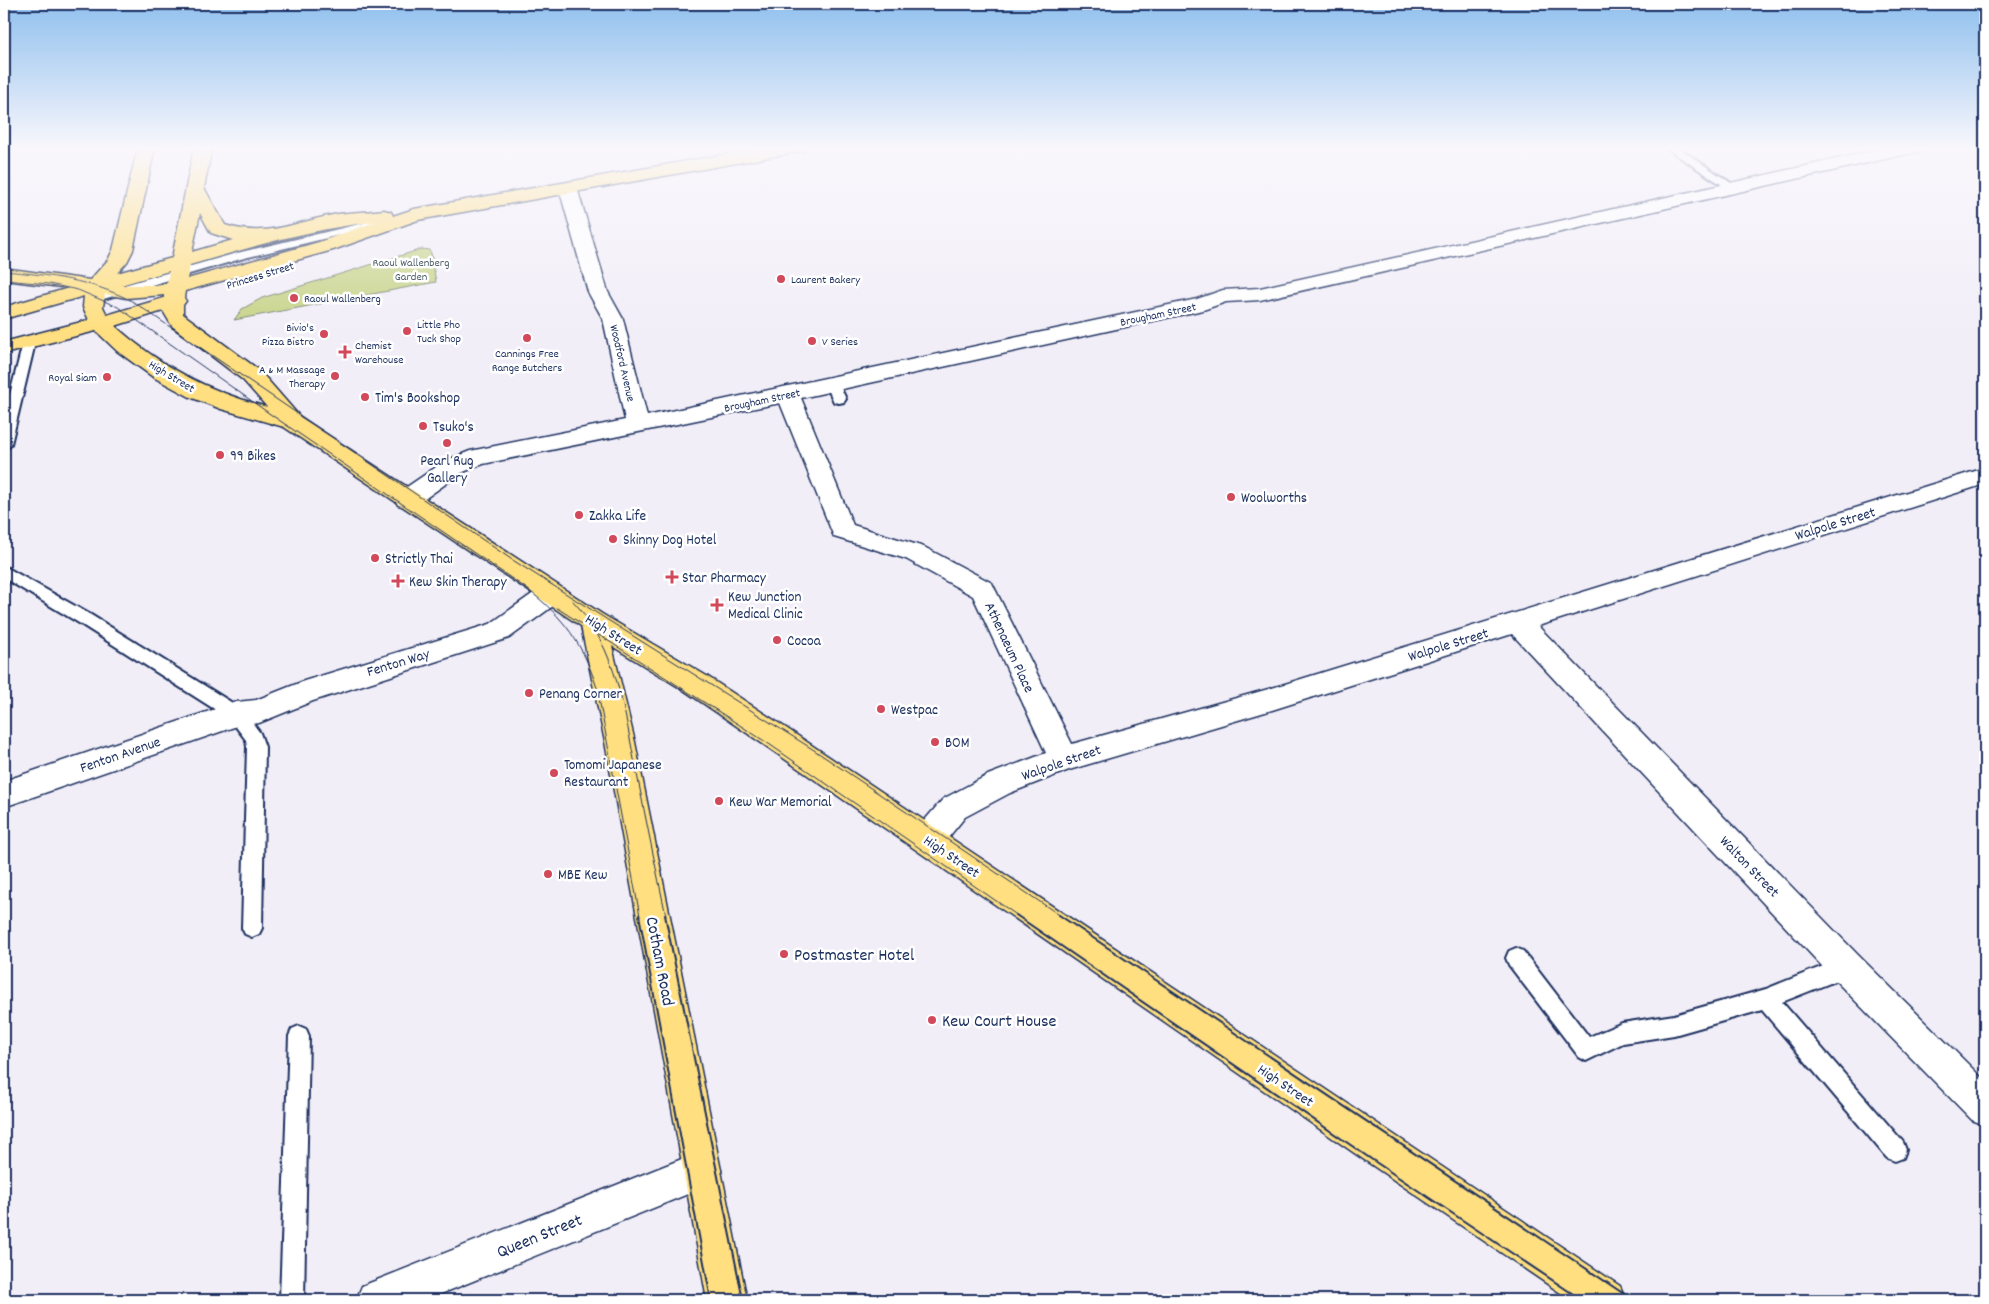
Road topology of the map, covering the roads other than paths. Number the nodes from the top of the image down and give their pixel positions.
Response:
1 (133, 208) edge
2 (192, 208) edge
3 (206, 208) edge
4 (455, 208) edge
5 (574, 208) edge
6 (1640, 208) edge
7 (414, 215) junction
8 (263, 237) junction
9 (4, 274) edge
10 (177, 280) junction
11 (95, 292) junction
12 (4, 313) edge
13 (101, 324) junction
14 (29, 343) junction
15 (4, 348) edge
16 (788, 394) junction
17 (292, 422) junction
18 (638, 426) junction
19 (4, 444) edge
20 (1985, 476) edge
21 (407, 499) junction
22 (4, 571) edge
23 (552, 594) junction
24 (593, 622) junction
25 (1517, 622) junction
26 (236, 714) junction
27 (1064, 759) junction
28 (4, 794) edge
29 (928, 839) junction
30 (252, 928) dead end
31 (1516, 958) dead end
32 (1846, 967) junction
33 (1766, 1000) junction
34 (299, 1036) dead end
35 (1985, 1107) edge
36 (1894, 1150) dead end
37 (702, 1170) junction
38 (292, 1300) edge
39 (376, 1300) edge
40 (727, 1300) edge
41 (1606, 1300) edge

1 - 11 main road
2 - 10 main road
3 - 8 main road
4 - 7 main road, Princess Street
5 - 18 street, Woodford Avenue
6 - 16 street, Brougham Street
7 - 8 main road, Princess Street
7 - 10 lane
7 - 10 main road, Princess Street
8 - 10 main road, Princess Street
9 - 11 main road
10 - 11 main road, Princess Street
10 - 11 main road
10 - 13 main road, Princess Street
10 - 17 main road, High Street
11 - 12 main road, Princess Street
11 - 13 main road, High Street
13 - 14 main road, Princess Street
13 - 17 main road, High Street
14 - 15 main road, Princess Street
14 - 19 lane
16 - 18 street, Brougham Street
16 - 27 street, Athenaeum Place
17 - 21 main road, High Street
18 - 21 street, Brougham Street
20 - 25 street, Walpole Street
21 - 23 main road, High Street
22 - 26 lane
23 - 24 main road, High Street
23 - 26 street, Fenton Way
24 - 29 main road, High Street
24 - 37 main road, Cotham Road
25 - 27 street, Walpole Street
25 - 32 street, Walton Street
26 - 28 street, Fenton Avenue
26 - 30 lane
27 - 29 street, Walpole Street
29 - 41 main road, High Street
31 - 33 lane
32 - 33 lane
32 - 35 street, Walton Street
33 - 36 lane
34 - 38 lane
37 - 39 street, Queen Street
37 - 40 main road, Cotham Road

